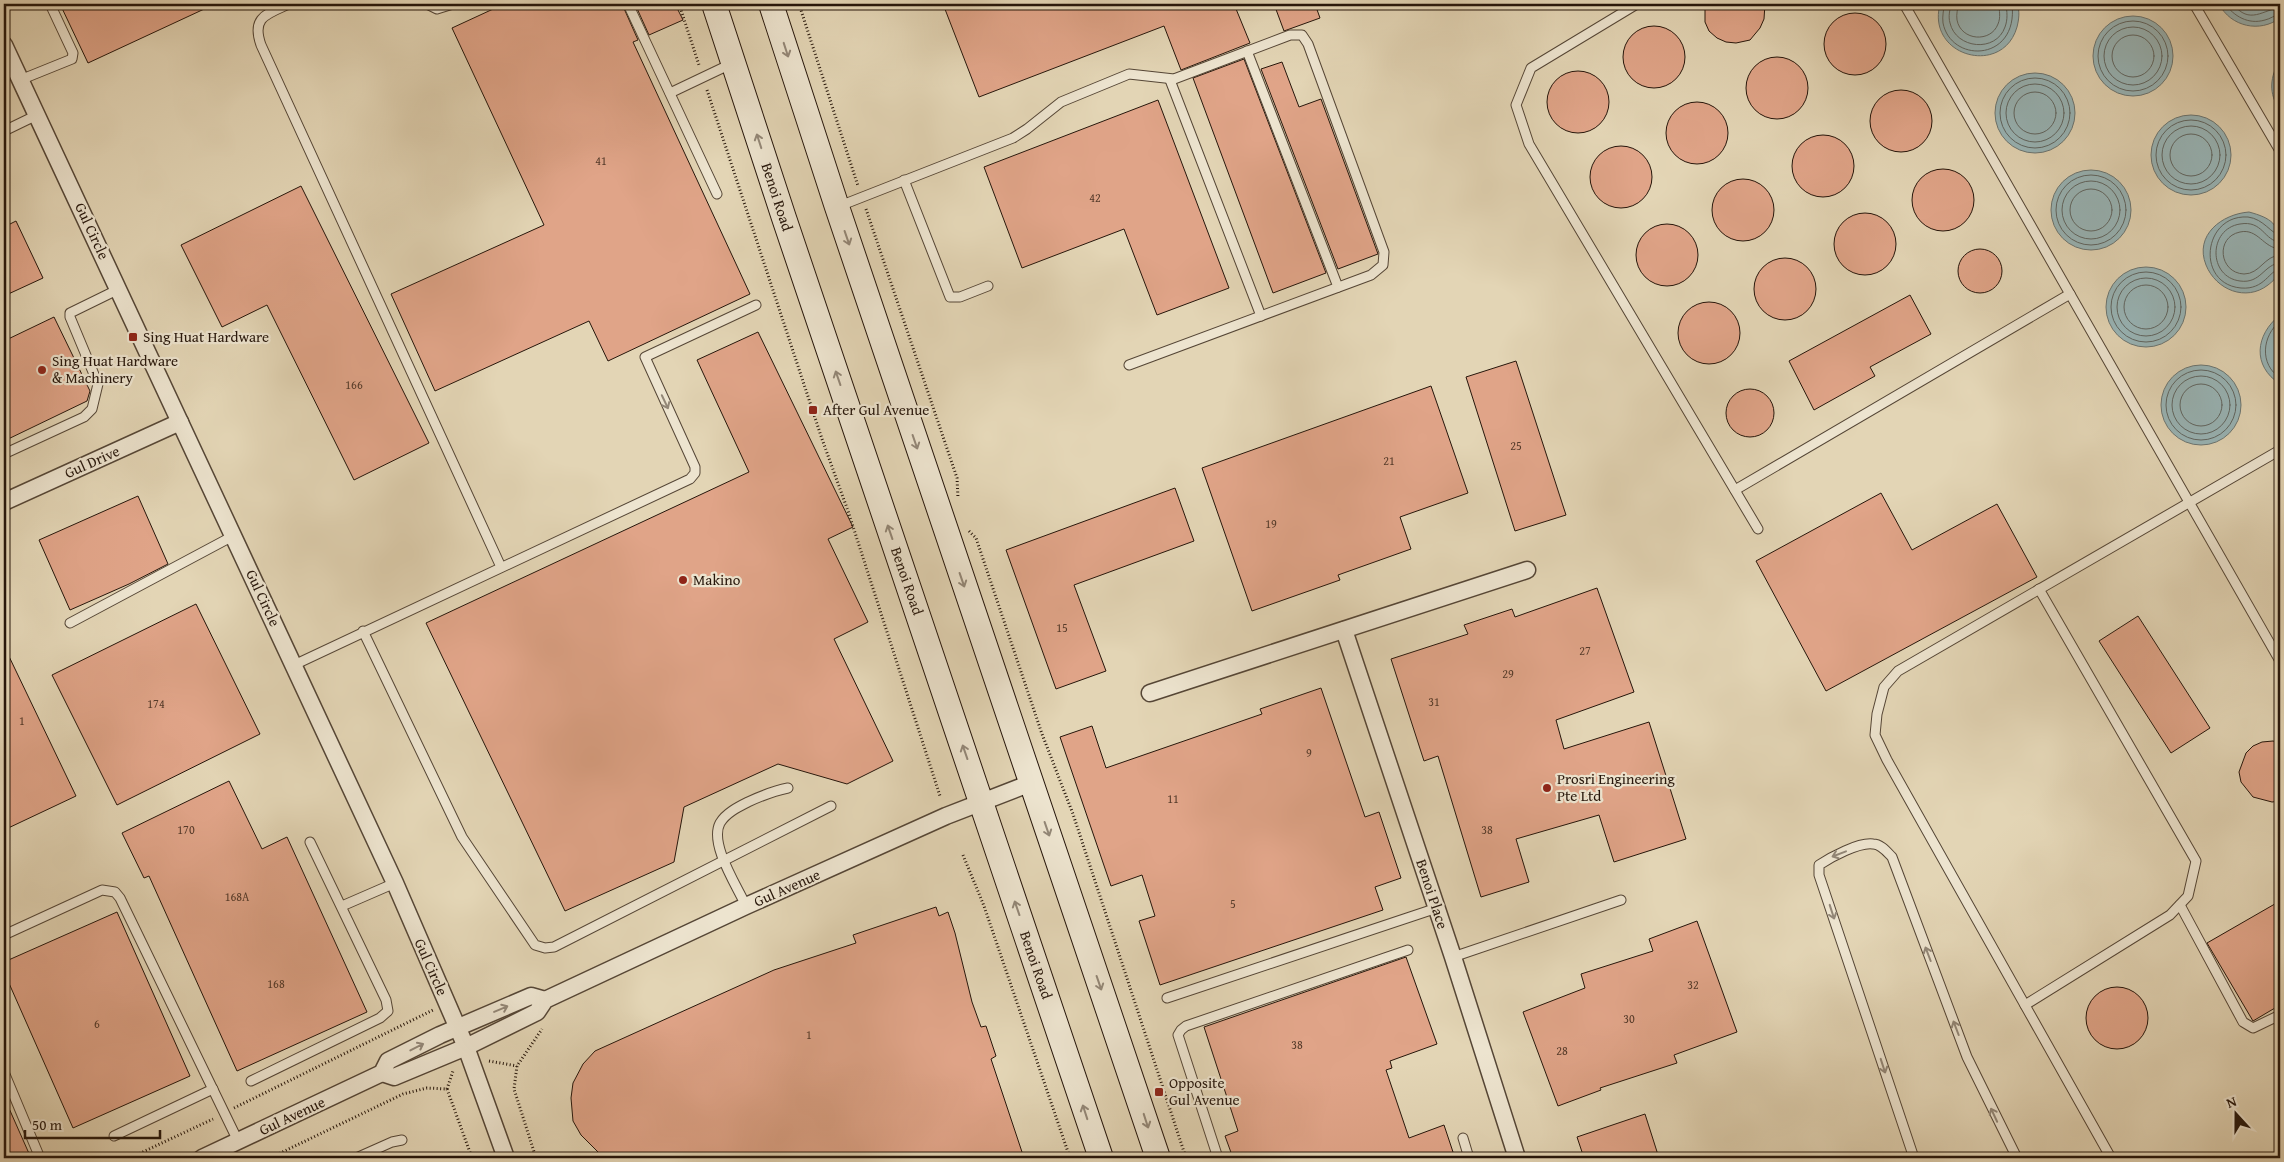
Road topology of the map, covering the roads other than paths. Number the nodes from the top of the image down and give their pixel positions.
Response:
1 (50, 4) edge
2 (289, 4) edge
3 (427, 4) edge
4 (453, 4) edge
5 (628, 4) edge
6 (714, 4) edge
7 (771, 4) edge
8 (1637, 4) edge
9 (1904, 4) edge
10 (2194, 4) edge
11 (4, 45) edge
12 (1247, 51) junction
13 (733, 63) junction
14 (20, 80) junction
15 (1170, 80) junction
16 (670, 93) junction
17 (37, 115) junction
18 (4, 131) edge
19 (2280, 151) edge
20 (904, 180) junction
21 (717, 194) dead end
22 (836, 207) junction
23 (988, 286) dead end
24 (1338, 287) junction
25 (119, 289) junction
26 (2070, 294) junction
27 (756, 305) dead end
28 (1261, 316) junction
29 (1129, 365) dead end
30 (180, 422) junction
31 (2280, 450) edge
32 (6, 453) dead end
33 (1735, 490) junction
34 (4, 502) edge
35 (2190, 502) junction
36 (1758, 529) dead end
37 (233, 536) junction
38 (501, 567) junction
39 (1527, 570) dead end
40 (2039, 589) junction
41 (70, 623) dead end
42 (1344, 630) junction
43 (363, 631) junction
44 (2280, 661) edge
45 (294, 665) junction
46 (1150, 693) dead end
47 (1031, 783) junction
48 (788, 788) dead end
49 (981, 801) junction
50 (831, 806) dead end
51 (310, 842) dead end
52 (724, 861) junction
53 (395, 883) junction
54 (1621, 900) dead end
55 (2180, 905) junction
56 (342, 906) junction
57 (746, 906) junction
58 (1437, 908) junction
59 (4, 935) edge
60 (1408, 950) dead end
61 (1453, 957) junction
62 (1167, 998) dead end
63 (545, 1000) junction
64 (2025, 1005) junction
65 (2280, 1015) edge
66 (458, 1027) junction
67 (466, 1047) junction
68 (4, 1072) edge
69 (382, 1073) junction
70 (251, 1080) dead end
71 (213, 1089) junction
72 (114, 1136) dead end
73 (1463, 1138) dead end
74 (402, 1140) dead end
75 (238, 1141) junction
76 (40, 1158) edge
77 (202, 1158) edge
78 (356, 1158) edge
79 (506, 1158) edge
80 (1101, 1158) edge
81 (1158, 1158) edge
82 (1218, 1158) edge
83 (1469, 1158) edge
84 (1517, 1158) edge
85 (1914, 1158) edge
86 (2016, 1158) edge
87 (2111, 1158) edge

1 - 14 lane
2 - 38 lane
3 - 4 lane
5 - 16 lane
6 - 13 main road, Benoi Road
7 -> 22 main road
8 - 33 lane
9 - 26 lane
10 - 19 lane
11 - 14 street, Gul Circle
12 - 15 lane
12 - 24 lane
12 - 24 lane
13 - 16 lane
49 -> 13 main road, Benoi Road
14 - 17 street, Gul Circle
15 - 20 lane
15 - 28 lane
16 - 21 lane
17 - 18 lane
17 - 25 street, Gul Circle
20 - 22 lane
20 - 23 lane
22 -> 47 main road
24 - 28 lane
25 - 30 street, Gul Circle
25 - 32 lane
26 - 33 lane
26 - 35 lane
27 -> 38 lane
28 - 29 lane
30 - 34 street, Gul Drive
30 - 37 street, Gul Circle
31 - 35 lane
33 - 36 lane
35 - 40 lane
35 - 44 lane
37 - 41 lane
37 - 45 street, Gul Circle
38 - 43 lane
39 - 42 street
40 - 55 lane
40 - 64 lane
42 - 46 street
42 - 58 street, Benoi Place
43 - 45 lane
43 - 52 lane
45 - 53 street, Gul Circle
47 - 49 street, Gul Avenue
47 -> 81 main road
48 - 52 lane
49 - 57 street, Gul Avenue
80 -> 49 main road, Benoi Road
50 - 52 lane
51 - 56 lane
52 - 57 lane
53 - 56 lane
53 - 66 street, Gul Circle
54 - 61 lane
55 - 64 lane
55 - 65 lane
56 - 70 lane
57 - 63 street, Gul Avenue
58 - 61 street, Benoi Place
58 - 62 lane
59 - 71 lane
60 - 82 lane
61 - 84 street, Benoi Place
66 -> 63 street, Gul Avenue
63 - 67 street, Gul Avenue
64 - 87 lane
66 - 67 street, Gul Circle
69 -> 66 street, Gul Avenue
67 - 69 street, Gul Avenue
67 - 79 street, Gul Circle
68 - 76 lane
69 - 75 street, Gul Avenue
71 - 72 lane
71 - 75 lane
73 - 83 lane
74 - 78 lane
75 - 77 street, Gul Avenue
86 -> 85 lane

